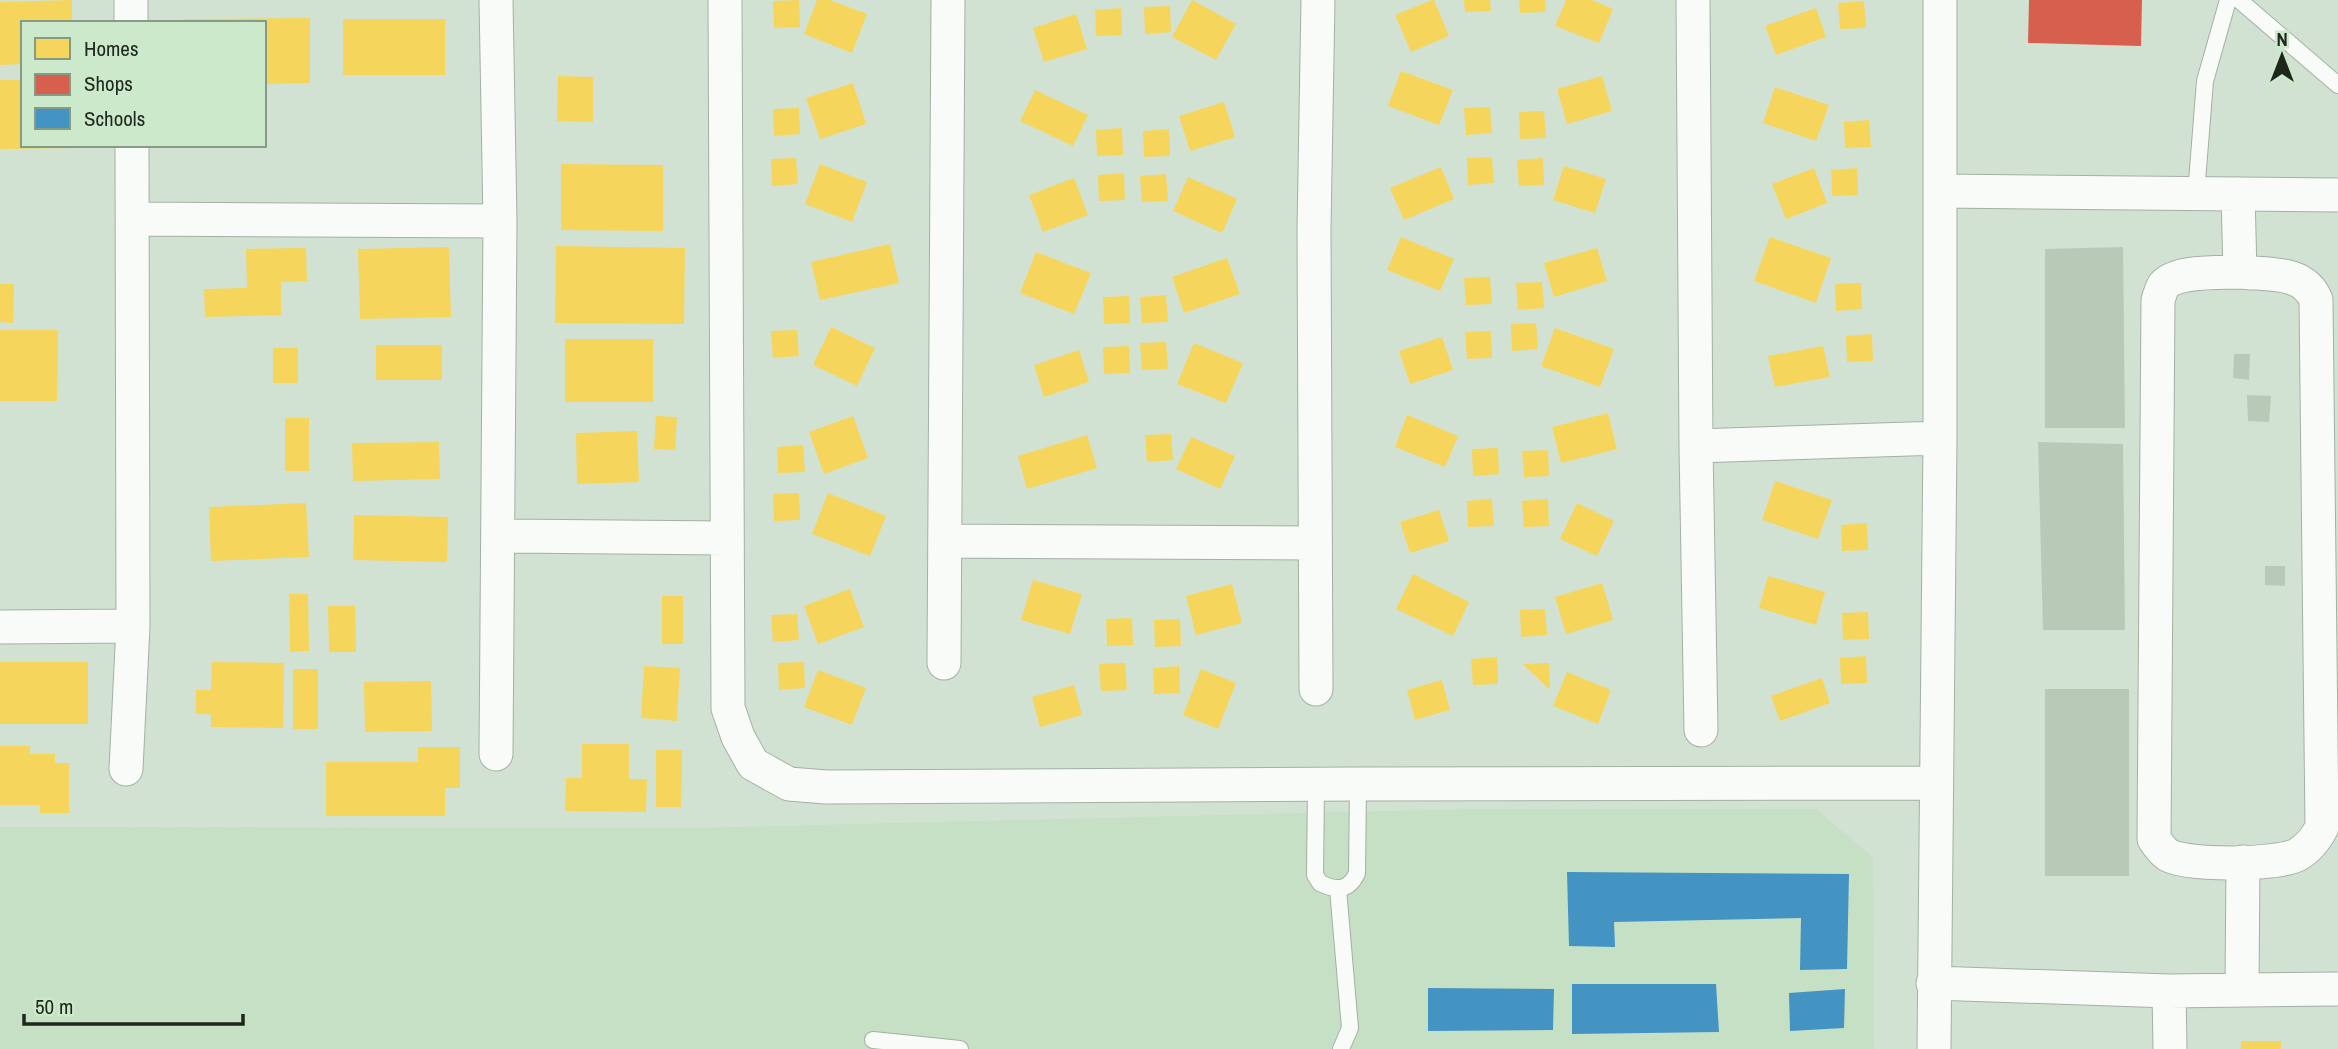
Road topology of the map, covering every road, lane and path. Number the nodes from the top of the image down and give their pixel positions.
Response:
1 (131, 0) edge
2 (496, 0) edge
3 (725, 0) edge
4 (948, 0) edge
5 (1318, 0) edge
6 (1693, 0) edge
7 (1940, 0) edge
8 (2228, 0) edge
9 (2239, 0) edge
10 (131, 21) edge
11 (2338, 85) edge
12 (132, 147) edge
13 (1940, 191) junction
14 (2196, 194) junction
15 (2238, 194) junction
16 (2338, 195) edge
17 (133, 219) junction
18 (500, 222) junction
19 (2240, 272) junction
20 (1940, 438) junction
21 (1696, 446) junction
22 (498, 536) junction
23 (726, 538) junction
24 (946, 541) junction
25 (1315, 543) junction
26 (134, 626) junction
27 (0, 627) edge
28 (944, 663) dead end
29 (1316, 689) dead end
30 (1702, 730) dead end
31 (496, 754) dead end
32 (126, 769) dead end
33 (1936, 783) junction
34 (1358, 784) junction
35 (1316, 785) junction
36 (2243, 862) junction
37 (1338, 889) junction
38 (1933, 983) junction
39 (2242, 989) junction
40 (2338, 989) edge
41 (2169, 991) junction
42 (873, 1040) dead end
43 (960, 1049) edge
44 (1341, 1049) edge
45 (1934, 1049) edge
46 (2169, 1049) edge

1 - 10 street
2 - 18 street
3 - 23 street
4 - 24 street
5 - 25 street
6 - 21 street
7 - 13 street
8 - 14 lane
9 - 11 lane
12 - 17 street
13 - 14 street
13 - 20 street
14 - 15 street
15 - 16 street
15 - 19 street
17 - 18 street
17 - 26 street
18 - 22 street
19 - 36 street
19 - 36 street
20 - 21 street
20 - 33 street
21 - 30 street
22 - 23 street
22 - 31 street
23 - 35 street
24 - 25 street
24 - 28 street
25 - 29 street
26 - 27 street
26 - 32 street
33 - 34 street
33 - 38 street
34 - 35 street
34 - 37 lane
35 - 37 lane
36 - 39 street
37 - 44 lane
38 - 41 street
38 - 45 street
39 - 40 street
39 - 41 street
41 - 46 street
42 - 43 lane

